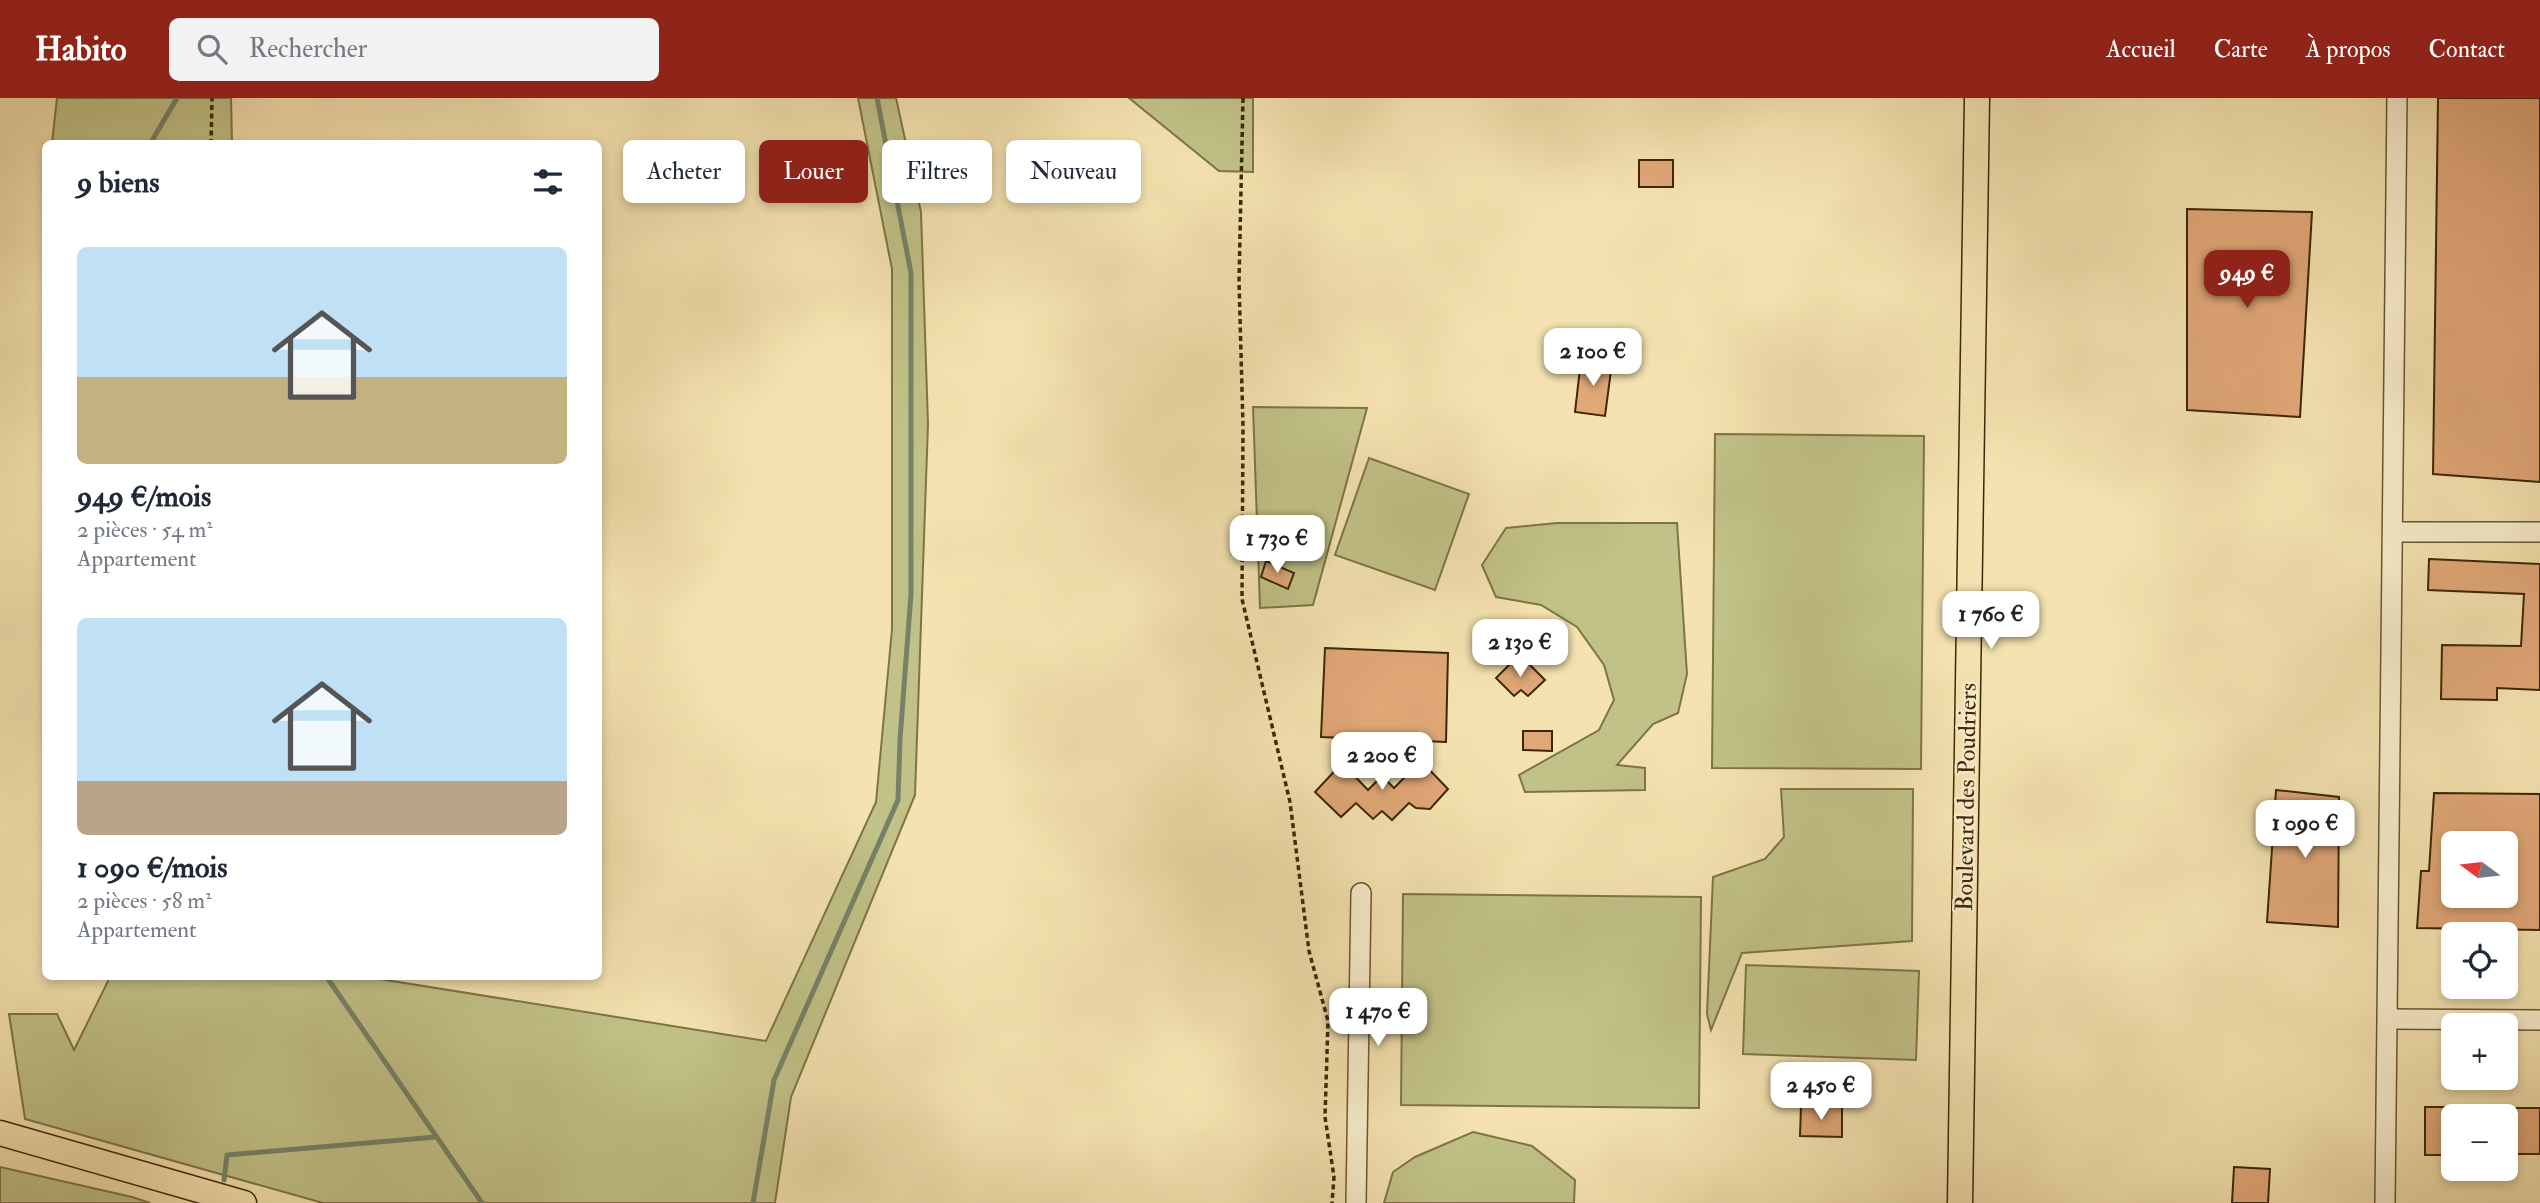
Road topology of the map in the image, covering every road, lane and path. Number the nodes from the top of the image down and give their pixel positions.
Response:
1 (212, 98) edge
2 (1243, 98) edge
3 (1977, 98) edge
4 (2397, 98) edge
5 (211, 140) edge
6 (2393, 532) junction
7 (2540, 532) edge
8 (1361, 893) dead end
9 (2388, 1019) junction
10 (2540, 1020) edge
11 (0, 1133) edge
12 (244, 1203) edge
13 (1332, 1203) edge
14 (1356, 1203) edge
15 (1960, 1203) edge
16 (2385, 1203) edge

1 - 5 path
2 - 13 path
3 - 15 main road, Boulevard des Poudriers
4 - 6 street
6 - 7 street
6 - 9 street
8 - 14 street
9 - 10 street
9 - 16 street
11 - 12 main road

